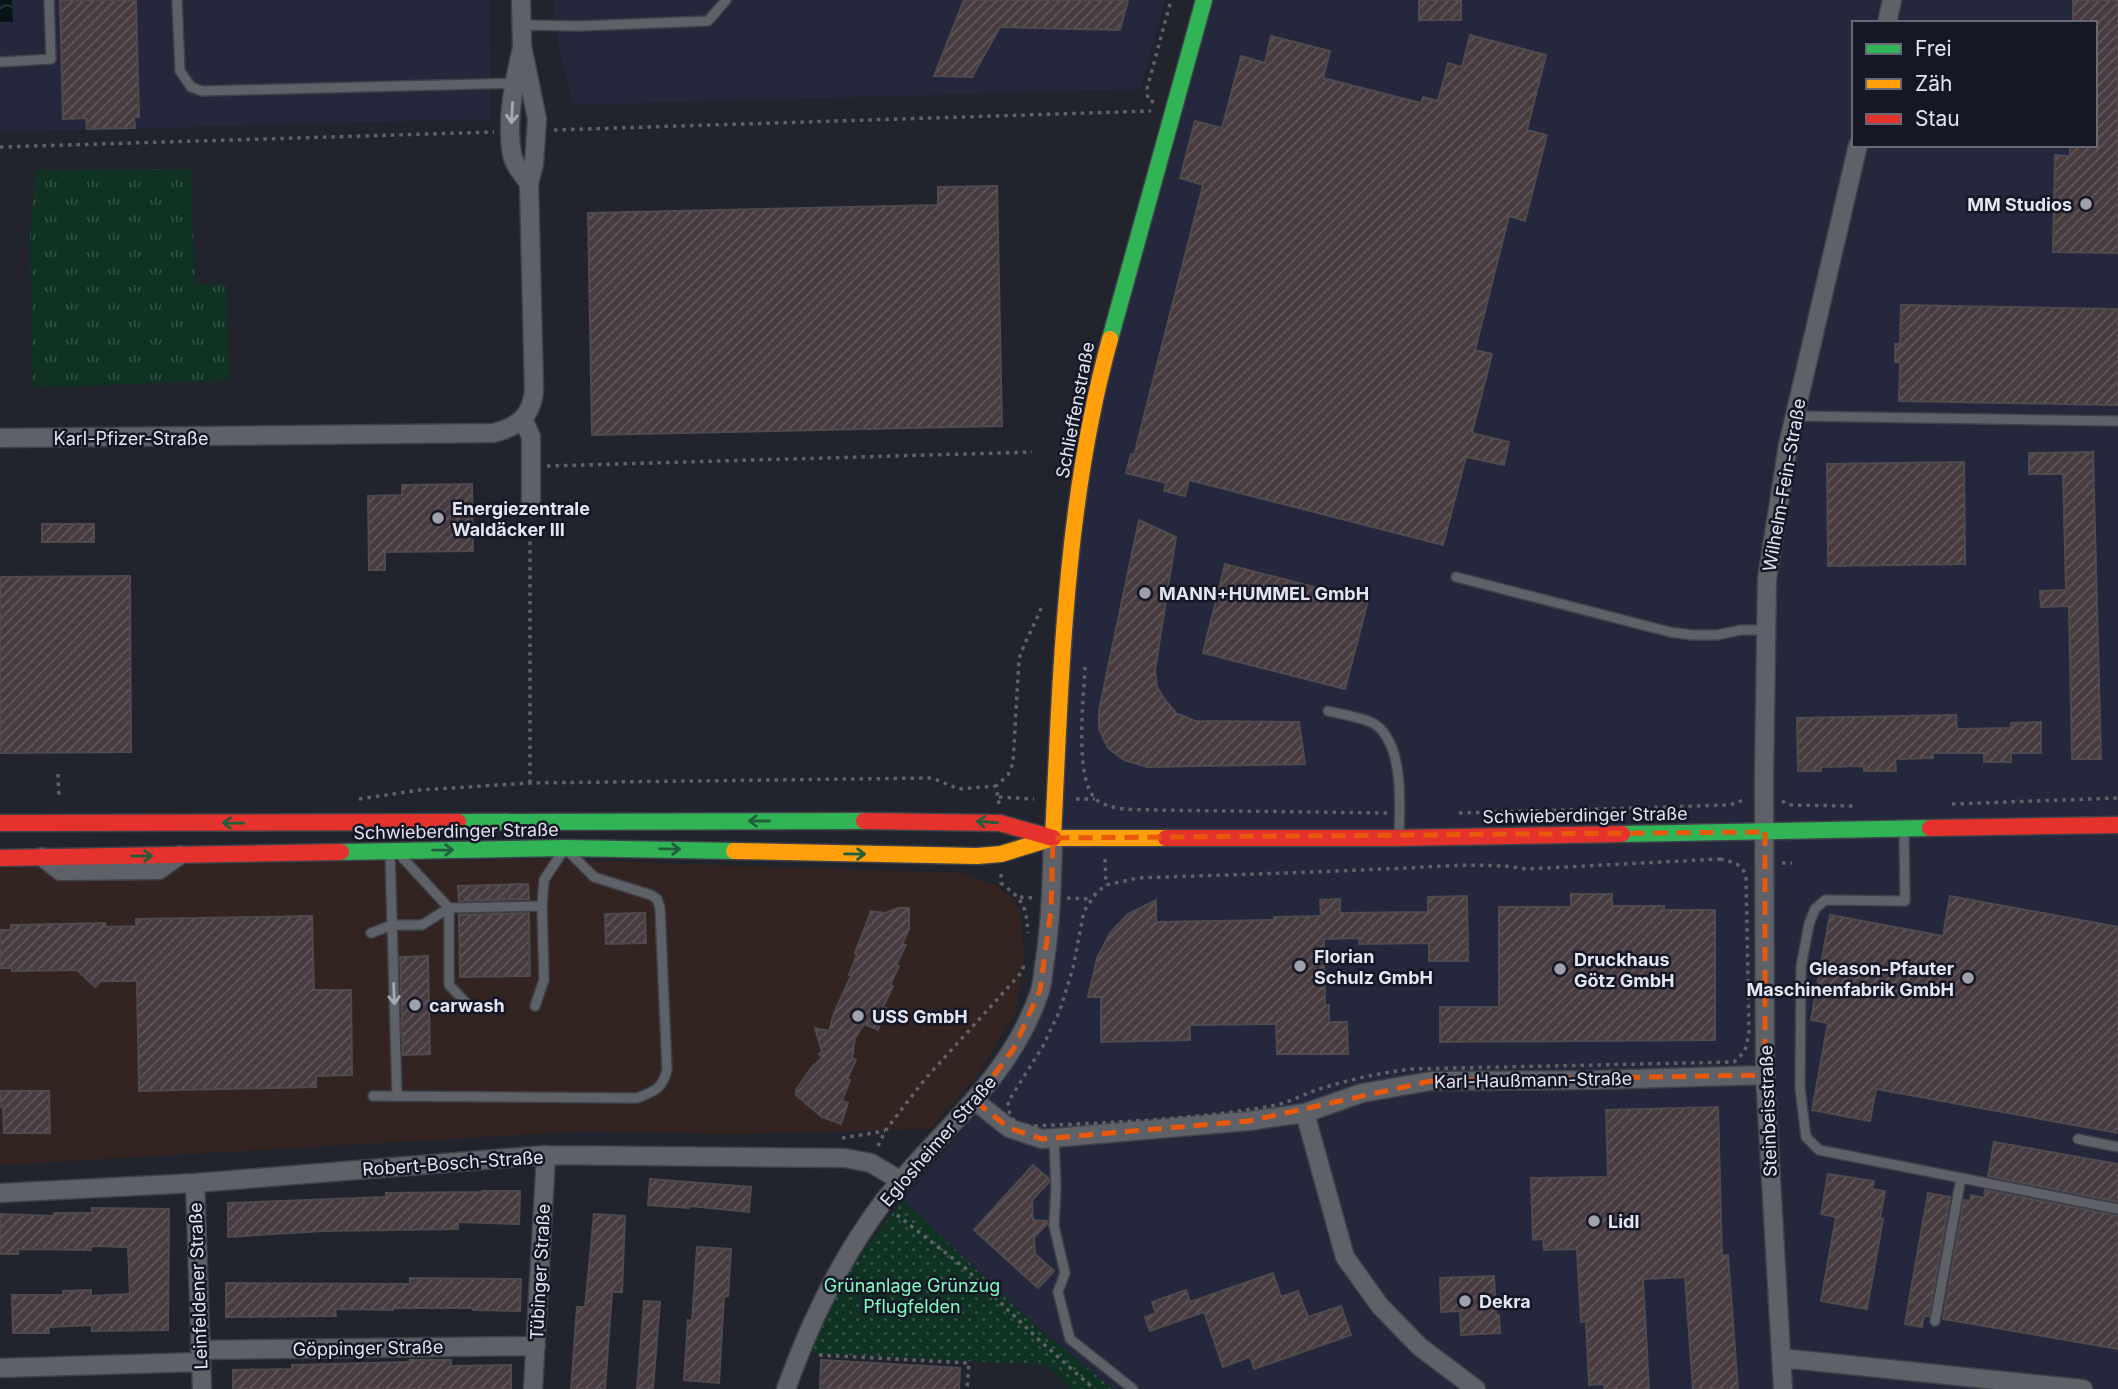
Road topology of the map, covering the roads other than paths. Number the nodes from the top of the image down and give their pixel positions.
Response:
1 (49, 0) edge
2 (177, 0) edge
3 (521, 0) edge
4 (726, 0) edge
5 (1204, 0) edge
6 (1892, 0) edge
7 (1887, 21) edge
8 (522, 25) junction
9 (522, 46) junction
10 (0, 62) edge
11 (515, 83) junction
12 (1858, 147) edge
13 (529, 183) junction
14 (1795, 416) junction
15 (523, 419) junction
16 (2118, 421) edge
17 (0, 438) edge
18 (531, 508) road end
19 (1456, 577) dead end
20 (1766, 630) junction
21 (1328, 710) dead end
22 (804, 821) junction
23 (0, 823) edge
24 (2118, 825) edge
25 (1904, 829) junction
26 (1765, 832) junction
27 (1053, 838) junction
28 (1399, 838) junction
29 (108, 839) junction
30 (565, 848) junction
31 (393, 851) junction
32 (805, 852) junction
33 (180, 855) junction
34 (42, 857) junction
35 (0, 858) edge
36 (542, 906) junction
37 (449, 908) junction
38 (393, 925) junction
39 (371, 933) dead end
40 (469, 1006) dead end
41 (535, 1006) dead end
42 (1765, 1075) junction
43 (373, 1096) dead end
44 (397, 1096) junction
45 (975, 1101) junction
46 (1305, 1113) junction
47 (1054, 1138) junction
48 (2078, 1139) dead end
49 (2118, 1147) edge
50 (546, 1155) junction
51 (1961, 1178) junction
52 (901, 1181) junction
53 (195, 1183) junction
54 (0, 1193) edge
55 (2118, 1209) edge
56 (1935, 1321) dead end
57 (536, 1346) junction
58 (201, 1356) junction
59 (1781, 1358) junction
60 (0, 1368) edge
61 (202, 1389) edge
62 (533, 1389) edge
63 (786, 1389) edge
64 (1133, 1389) edge
65 (1476, 1389) edge
66 (1783, 1389) edge
67 (2083, 1389) edge

1 - 10 lane
2 - 11 lane
3 - 8 street
4 - 8 lane
5 - 27 main road, Schlieffenstraße
6 - 7 street
8 - 9 street
9 - 11 street
9 - 13 street
11 -> 13 street
12 - 14 street, Wilhelm-Fein-Straße
13 - 15 street
14 - 16 lane
14 - 20 street, Wilhelm-Fein-Straße
15 - 17 street, Karl-Pfizer-Straße
15 - 18 street
19 - 20 lane
20 - 26 street, Wilhelm-Fein-Straße
21 - 28 lane
27 -> 22 main road, Schwieberdinger Straße
22 -> 29 main road, Schwieberdinger Straße
22 - 32 main road
23 - 29 main road, Schwieberdinger Straße
24 - 25 main road, Schwieberdinger Straße
25 - 26 main road, Schwieberdinger Straße
25 - 51 lane
26 - 28 main road, Schwieberdinger Straße
26 - 42 street, Steinbeisstraße
27 - 28 main road, Schwieberdinger Straße
32 -> 27 main road, Schwieberdinger Straße
27 - 45 street, Eglosheimer Straße
29 -> 33 main road, Schwieberdinger Straße
29 - 34 main road, Schwieberdinger Straße
31 -> 30 main road, Schwieberdinger Straße
30 -> 32 main road, Schwieberdinger Straße
30 - 36 lane
30 - 44 lane
31 - 33 main road, Schwieberdinger Straße
31 - 37 lane
31 - 38 lane
33 - 34 street
34 - 35 main road, Schwieberdinger Straße
36 - 37 lane
36 - 41 lane
37 - 38 lane
37 - 40 lane
38 - 39 lane
38 -> 44 lane
42 - 46 street, Karl-Haußmann-Straße
42 - 59 street, Steinbeisstraße
43 - 44 lane
45 - 47 street, Karl-Haußmann-Straße
45 - 52 street, Eglosheimer Straße
46 - 47 street, Karl-Haußmann-Straße
46 - 65 street
47 - 64 lane
48 - 49 lane
50 - 52 street, Robert-Bosch-Straße
50 - 53 street, Robert-Bosch-Straße
50 - 57 street, Tübinger Straße
51 - 55 lane
51 - 56 lane
52 - 63 street, Eglosheimer Straße
53 - 54 street, Robert-Bosch-Straße
53 - 58 street, Leinfeldener Straße
57 - 58 street, Göppinger Straße
57 - 62 street, Tübinger Straße
58 - 60 street, Göppinger Straße
58 - 61 street, Leinfeldener Straße
59 - 66 street, Steinbeisstraße
59 - 67 street

